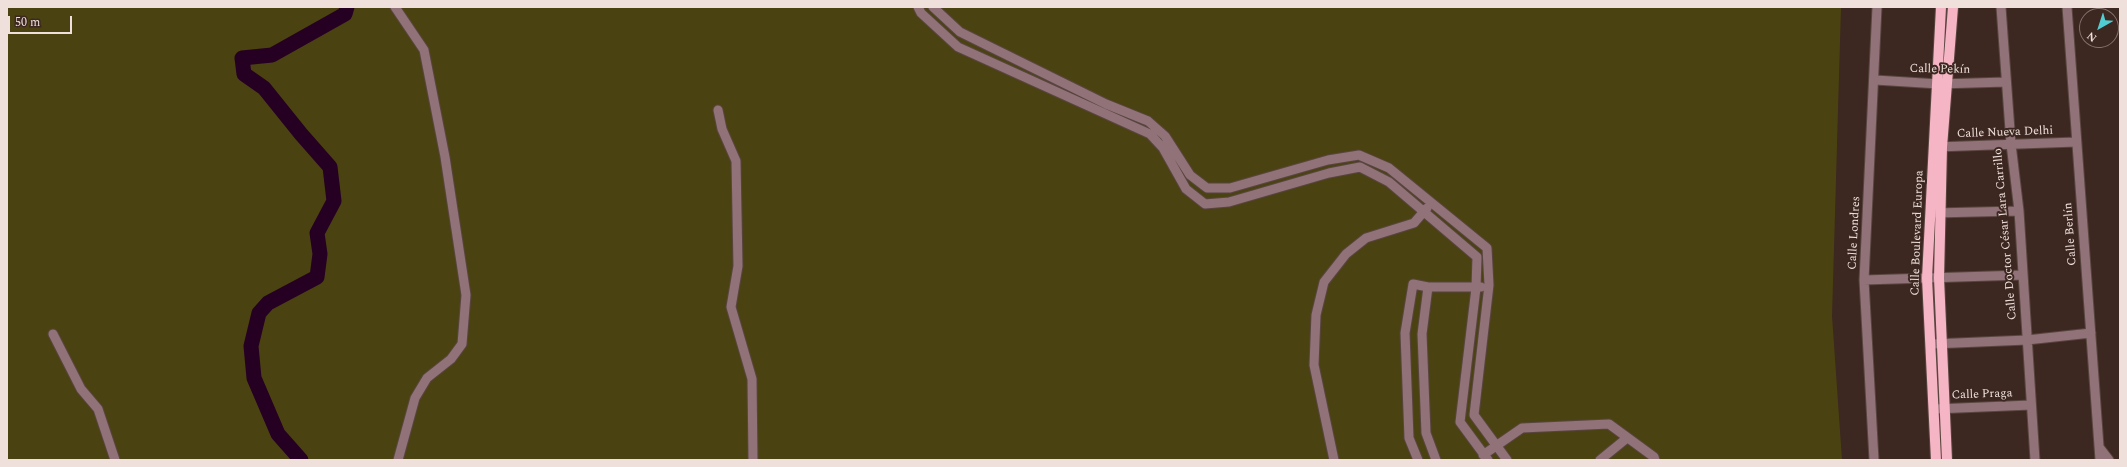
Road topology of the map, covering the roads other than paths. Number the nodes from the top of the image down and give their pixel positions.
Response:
1 (395, 7) edge
2 (918, 7) edge
3 (933, 7) edge
4 (1877, 7) edge
5 (1941, 7) edge
6 (1953, 7) edge
7 (2001, 7) edge
8 (2067, 7) edge
9 (1938, 48) junction
10 (1949, 48) junction
11 (1875, 80) junction
12 (2006, 82) junction
13 (1943, 84) junction
14 (718, 110) dead end
15 (2076, 142) junction
16 (2011, 144) junction
17 (1938, 147) junction
18 (1431, 202) junction
19 (2018, 211) junction
20 (1424, 212) junction
21 (1930, 213) junction
22 (1941, 213) junction
23 (2022, 275) junction
24 (1927, 278) junction
25 (1939, 278) junction
26 (1864, 280) junction
27 (1489, 285) junction
28 (1428, 287) junction
29 (1476, 288) junction
30 (2091, 333) junction
31 (54, 334) dead end
32 (2027, 340) junction
33 (1936, 344) junction
34 (2031, 405) junction
35 (1940, 409) junction
36 (1628, 438) junction
37 (1495, 445) junction
38 (2099, 447) junction
39 (1486, 457) edge
40 (115, 460) edge
41 (398, 460) edge
42 (753, 460) edge
43 (1334, 460) edge
44 (1418, 460) edge
45 (1436, 460) edge
46 (1507, 460) edge
47 (1600, 460) edge
48 (1655, 460) edge
49 (1874, 460) edge
50 (1936, 460) edge
51 (1947, 460) edge
52 (2035, 460) edge
53 (2100, 460) edge
54 (2109, 460) edge

1 - 41 street
2 - 20 street
3 - 18 street
4 - 11 street, Calle Londres
5 - 9 main road, Calle Boulevard Europa
6 - 10 main road, Calle Boulevard Europa
7 - 12 street, Calle Doctor César Lara Carrillo
8 - 15 street, Calle Berlín
9 - 10 main road
9 - 13 main road, Calle Boulevard Europa
10 - 13 main road, Calle Boulevard Europa
11 - 13 street, Calle Pekín
11 - 26 street, Calle Londres
12 - 13 street, Calle Pekín
12 - 16 street, Calle Doctor César Lara Carrillo
13 - 17 main road, Calle Boulevard Europa
14 - 42 street
15 - 16 street, Calle Nueva Delhi
15 - 30 street, Calle Berlín
16 - 17 street, Calle Nueva Delhi
16 - 19 street, Calle Doctor César Lara Carrillo
17 - 21 main road, Calle Boulevard Europa
17 - 22 main road, Calle Boulevard Europa
18 - 20 street
18 - 27 street
19 - 22 street
19 - 23 street, Calle Doctor César Lara Carrillo
20 - 29 street
20 - 43 street
21 - 22 street
21 - 24 main road, Calle Boulevard Europa
22 - 25 main road, Calle Boulevard Europa
23 - 25 street
23 - 32 street, Calle Doctor César Lara Carrillo
24 - 25 street
24 - 26 street
24 - 33 main road, Calle Boulevard Europa
25 - 33 main road, Calle Boulevard Europa
26 - 49 street, Calle Londres
27 - 29 street
27 - 37 street
28 - 29 street
28 - 44 street
28 - 45 street
29 - 39 street
30 - 32 street
30 - 38 street, Calle Berlín
31 - 40 street
32 - 33 street
32 - 34 street, Calle Doctor César Lara Carrillo
33 - 35 main road, Calle Boulevard Europa
34 - 35 street, Calle Praga
34 - 52 street, Calle Doctor César Lara Carrillo
35 - 50 main road, Calle Boulevard Europa
35 - 51 main road, Calle Boulevard Europa
36 - 37 street
36 - 47 street
36 - 48 street
37 - 39 street
37 - 46 street
38 - 53 street, Calle Berlín
38 - 54 street

